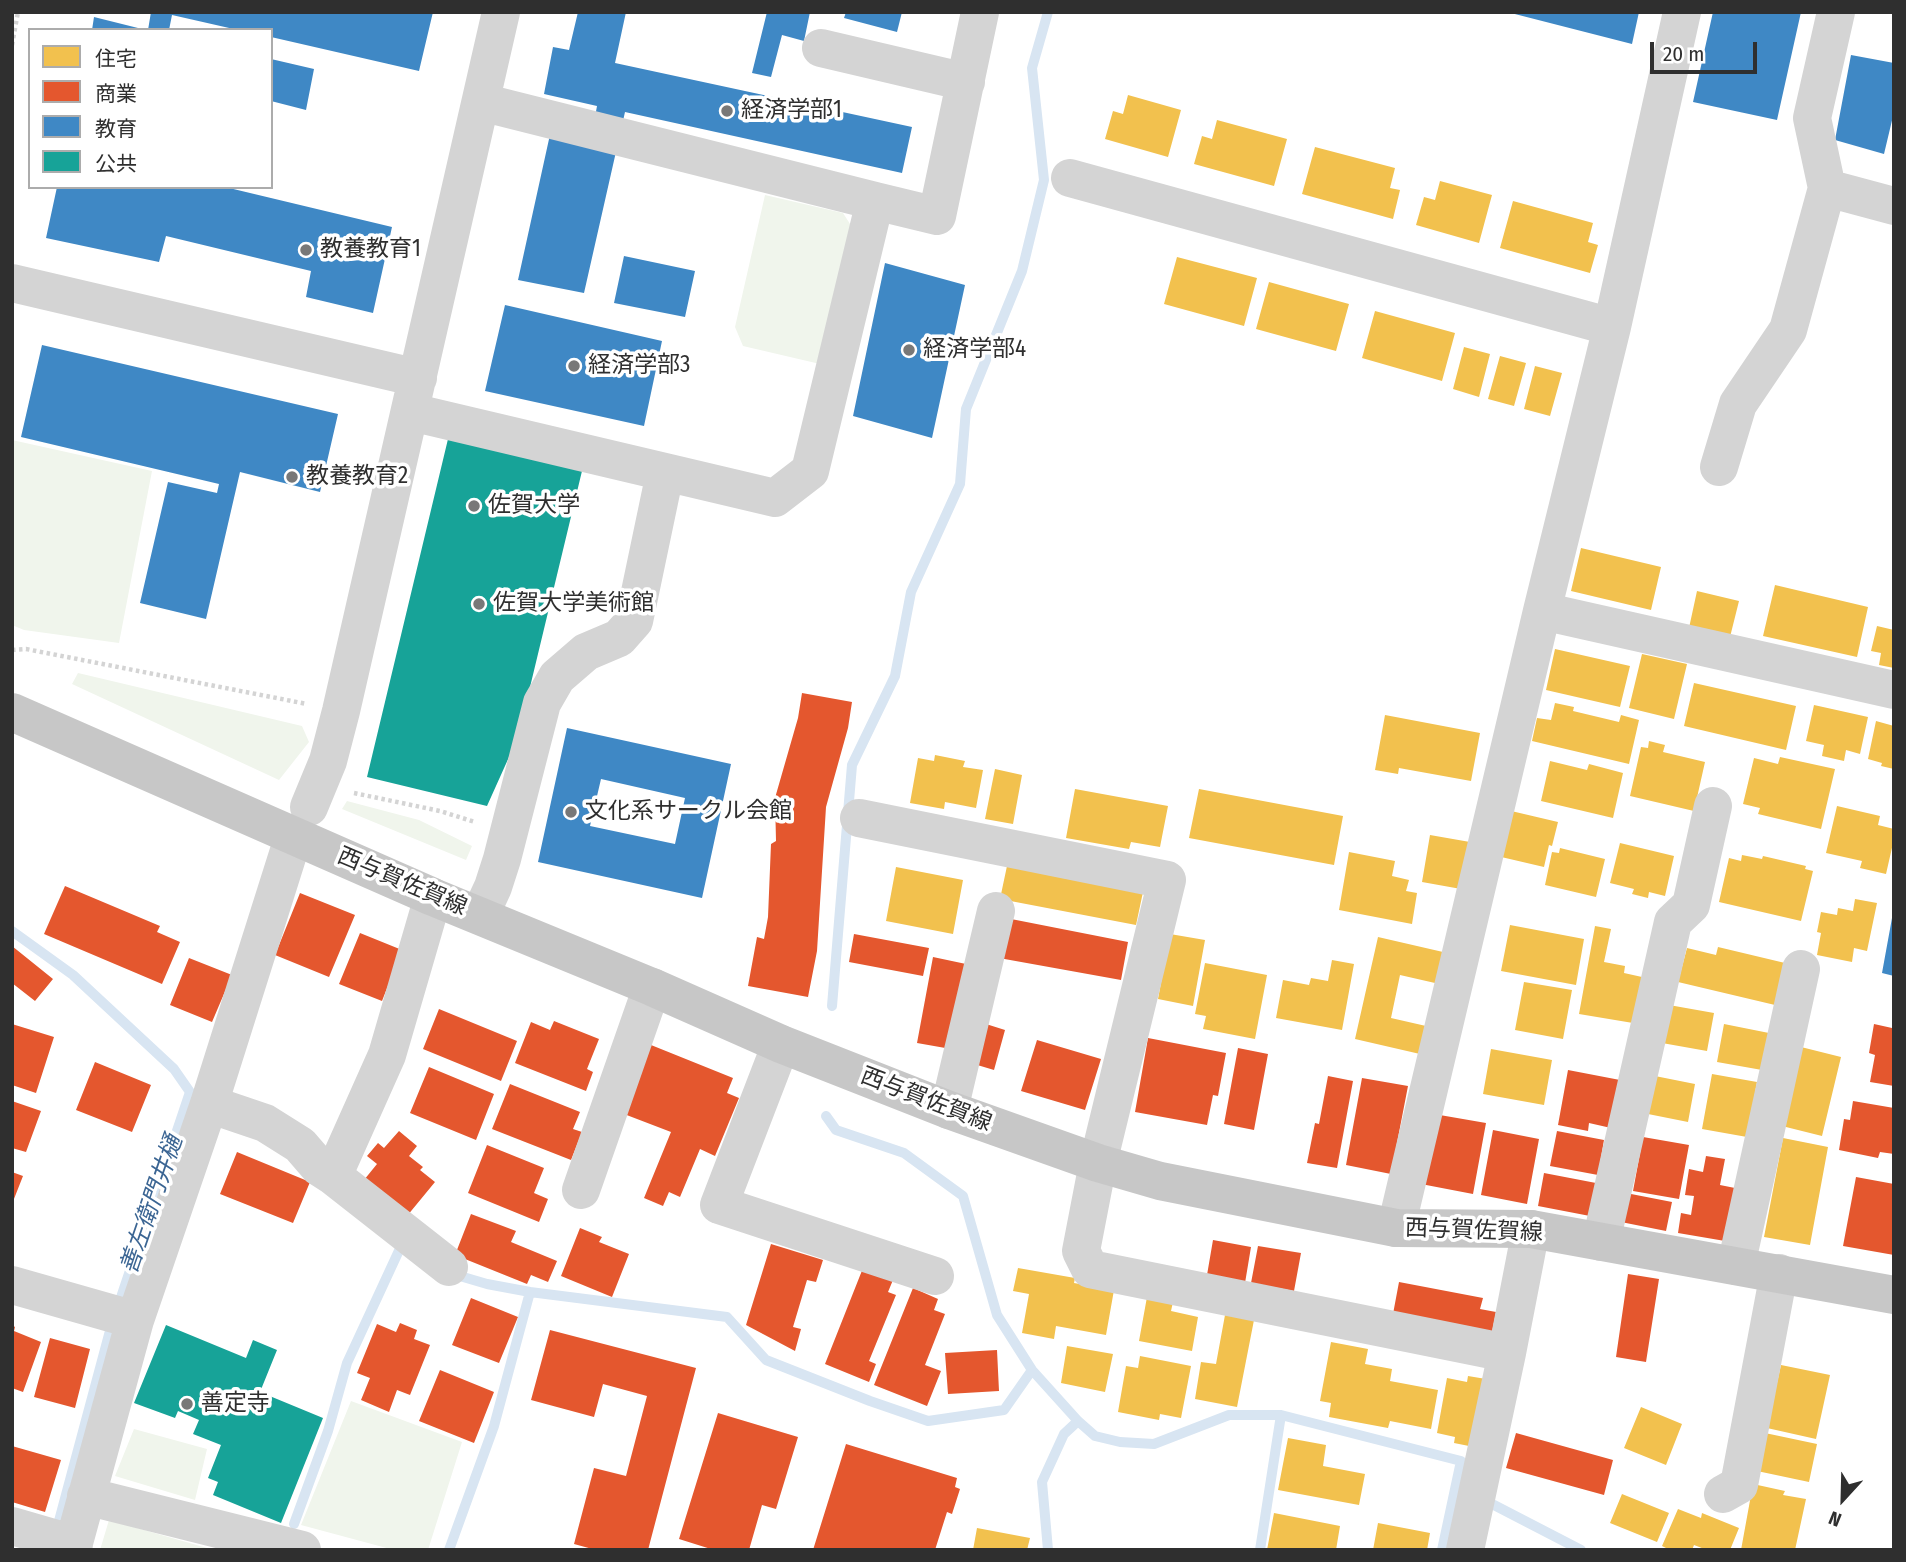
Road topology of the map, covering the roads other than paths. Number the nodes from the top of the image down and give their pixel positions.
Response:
1 (501, 12) edge
2 (980, 12) edge
3 (1682, 12) edge
4 (1836, 12) edge
5 (821, 48) dead end
6 (965, 82) junction
7 (481, 102) junction
8 (1070, 178) dead end
9 (1827, 188) junction
10 (875, 201) junction
11 (1894, 206) edge
12 (12, 283) edge
13 (1612, 327) junction
14 (414, 395) junction
15 (1719, 467) dead end
16 (665, 472) junction
17 (1542, 611) junction
18 (1894, 690) edge
19 (12, 712) edge
20 (1713, 806) dead end
21 (308, 808) junction
22 (859, 818) dead end
23 (433, 897) junction
24 (996, 911) dead end
25 (480, 915) junction
26 (1801, 969) dead end
27 (652, 987) junction
28 (781, 1044) junction
29 (949, 1110) junction
30 (204, 1116) junction
31 (1097, 1163) junction
32 (333, 1176) junction
33 (581, 1190) dead end
34 (1396, 1228) junction
35 (1531, 1229) junction
36 (1601, 1242) junction
37 (1737, 1266) junction
38 (449, 1267) dead end
39 (1779, 1273) junction
40 (935, 1276) dead end
41 (12, 1284) edge
42 (1894, 1295) edge
43 (122, 1316) junction
44 (1507, 1353) junction
45 (1723, 1494) dead end
46 (86, 1496) junction
47 (12, 1526) edge
48 (64, 1542) edge
49 (302, 1550) edge
50 (1465, 1550) edge

1 - 7 street
2 - 6 street
3 - 13 street
4 - 9 street
5 - 6 street
6 - 10 street
7 - 10 street
7 - 14 street
8 - 13 street
9 - 11 street
9 - 15 street
10 - 16 street
12 - 14 street
13 - 17 street
14 - 16 street
14 - 21 street
16 - 25 street
17 - 18 street
17 - 34 street
19 - 21 main road, 西与賀佐賀線
20 - 36 street
21 - 23 main road, 西与賀佐賀線
21 - 30 street
22 - 31 street
23 - 25 main road, 西与賀佐賀線
23 - 32 street
24 - 29 street
25 - 27 main road, 西与賀佐賀線
26 - 37 street
27 - 28 main road, 西与賀佐賀線
27 - 33 street
28 - 29 main road, 西与賀佐賀線
28 - 40 street
29 - 31 main road, 西与賀佐賀線
30 - 32 street
30 - 43 street
31 - 34 main road, 西与賀佐賀線
31 - 44 street
32 - 38 street
34 - 35 main road, 西与賀佐賀線
35 - 36 main road, 西与賀佐賀線
35 - 44 street
36 - 37 main road, 西与賀佐賀線
37 - 39 main road, 西与賀佐賀線
39 - 42 main road, 西与賀佐賀線
39 - 45 street
41 - 43 street
43 - 46 street
44 - 50 street
46 - 48 street
46 - 49 street
47 - 48 street

